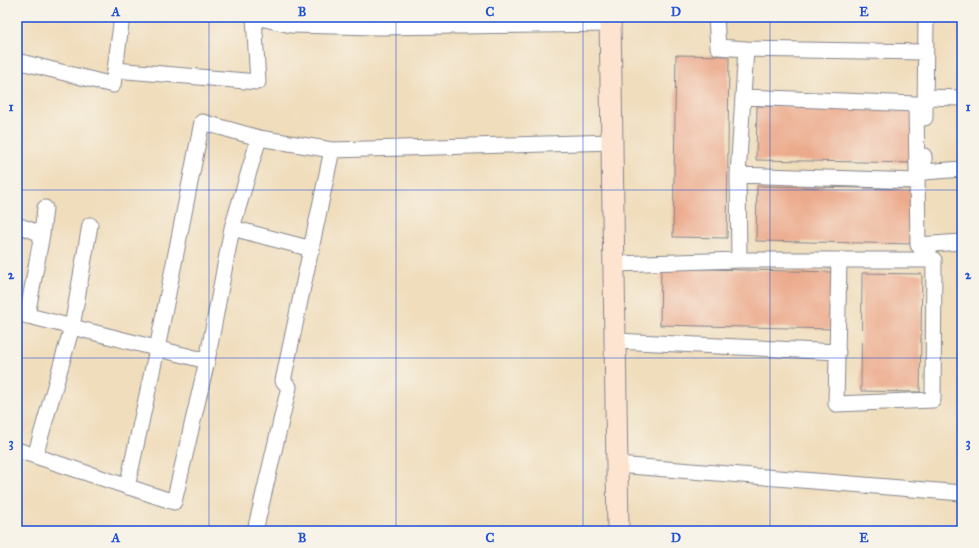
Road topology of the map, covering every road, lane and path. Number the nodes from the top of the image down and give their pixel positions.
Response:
1 (122, 17) edge
2 (255, 17) edge
3 (716, 17) edge
4 (926, 17) edge
5 (610, 20) edge
6 (291, 21) edge
7 (378, 22) edge
8 (746, 49) junction
9 (925, 52) junction
10 (17, 61) edge
11 (115, 70) junction
12 (744, 97) junction
13 (925, 97) junction
14 (962, 98) edge
15 (259, 138) junction
16 (613, 142) junction
17 (332, 150) junction
18 (962, 169) edge
19 (738, 175) junction
20 (917, 181) junction
21 (45, 208) dead end
22 (17, 225) edge
23 (90, 225) dead end
24 (232, 228) junction
25 (42, 234) junction
26 (962, 242) edge
27 (918, 245) junction
28 (312, 249) junction
29 (739, 260) junction
30 (839, 260) junction
31 (934, 260) junction
32 (615, 264) junction
33 (22, 314) edge
34 (72, 327) junction
35 (616, 341) junction
36 (157, 349) junction
37 (838, 352) junction
38 (207, 361) junction
39 (17, 450) edge
40 (36, 456) junction
41 (617, 465) junction
42 (127, 487) junction
43 (962, 493) edge
44 (255, 531) edge
45 (618, 531) edge

1 - 11 street
2 - 6 street
2 - 11 street
3 - 8 street
4 - 9 street
5 - 7 street
5 - 16 street
6 - 7 street
8 - 9 street
8 - 12 street
9 - 13 street
10 - 11 street
12 - 19 street
12 - 20 street
13 - 14 street
13 - 18 street
15 - 17 street
15 - 24 street
15 - 36 street
16 - 17 street
16 - 32 street
17 - 28 street
19 - 20 street
19 - 29 street
20 - 27 street
21 - 25 street
22 - 25 street
23 - 34 street
24 - 28 street
24 - 38 street
25 - 33 street
26 - 27 street
27 - 31 street
28 - 44 street
29 - 30 street
29 - 32 street
30 - 31 street
30 - 37 street
31 - 37 street
32 - 35 street
33 - 34 street
34 - 36 street
34 - 40 street
35 - 37 street
35 - 41 street
36 - 38 street
36 - 42 street
38 - 42 street
39 - 40 street
40 - 42 street
41 - 43 street
41 - 45 street

